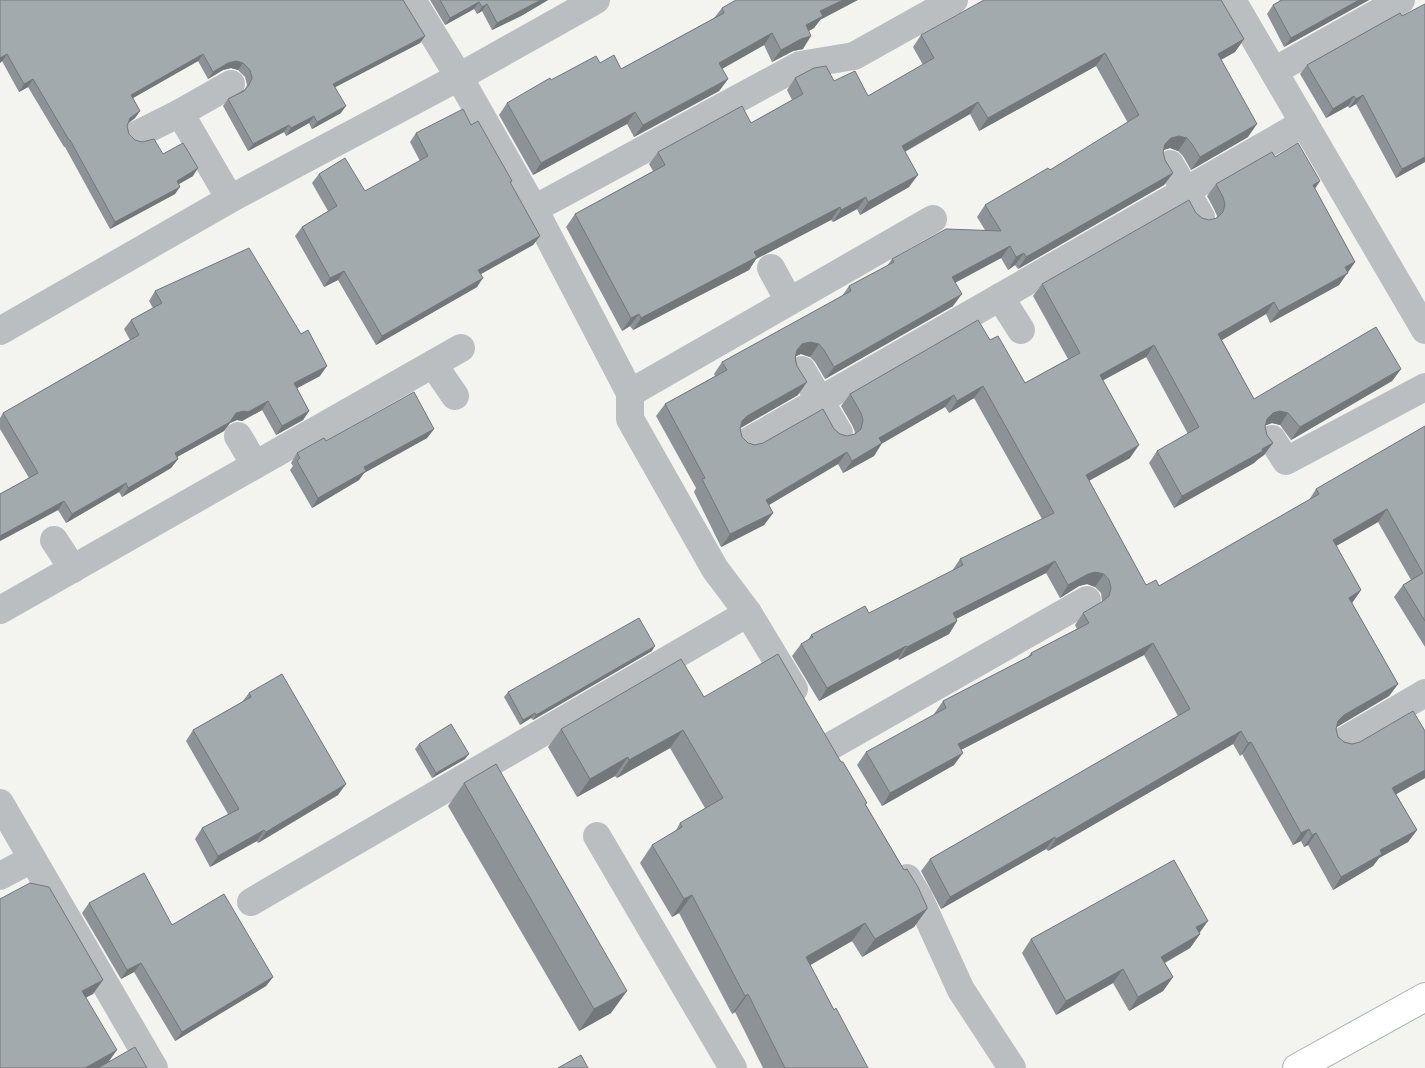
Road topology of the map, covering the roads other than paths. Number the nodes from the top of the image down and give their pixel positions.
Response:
1 (412, 0) edge
2 (596, 0) edge
3 (954, 0) edge
4 (1232, 0) edge
5 (1401, 0) edge
6 (1274, 71) junction
7 (459, 77) junction
8 (231, 84) dead end
9 (180, 113) junction
10 (1304, 123) junction
11 (138, 134) dead end
12 (1170, 164) edge
13 (1185, 191) junction
14 (230, 199) junction
15 (534, 209) junction
16 (1201, 217) edge
17 (933, 218) dead end
18 (770, 268) edge
19 (1000, 297) junction
20 (789, 302) junction
21 (1021, 330) dead end
22 (1425, 330) edge
23 (0, 331) edge
24 (461, 348) dead end
25 (433, 364) junction
26 (802, 370) edge
27 (1425, 387) edge
28 (630, 393) junction
29 (454, 396) dead end
30 (819, 401) junction
31 (839, 433) edge
32 (238, 436) dead end
33 (1272, 438) edge
34 (747, 442) edge
35 (255, 465) junction
36 (54, 540) dead end
37 (73, 569) junction
38 (1087, 600) edge
39 (0, 610) edge
40 (748, 613) junction
41 (1425, 693) edge
42 (819, 730) junction
43 (1343, 741) edge
44 (844, 772) edge
45 (0, 803) edge
46 (597, 836) dead end
47 (894, 856) edge
48 (32, 858) junction
49 (0, 876) edge
50 (251, 902) dead end
51 (1425, 997) edge
52 (154, 1068) edge
53 (733, 1068) edge
54 (1012, 1068) edge
55 (1297, 1068) edge

1 - 7 street
2 - 7 street
3 - 15 street
4 - 6 street
5 - 6 street
6 - 10 street
7 - 14 street
7 - 15 street
8 - 9 street
9 - 11 street
9 - 14 street
10 - 13 street
10 - 22 street
12 - 13 street
13 - 16 street
13 - 19 street
14 - 23 street
15 - 28 street
17 - 20 street
18 - 20 street
19 - 21 street
19 - 30 street
20 - 28 street
24 - 25 street
25 - 29 street
25 - 35 street
26 - 30 street
27 - 33 street
28 - 40 street
30 - 31 street
30 - 34 street
32 - 35 street
35 - 37 street
36 - 37 street
37 - 39 street
38 - 42 street
40 - 42 street
40 - 50 street
41 - 43 street
42 - 44 street
45 - 48 street
46 - 53 street
47 - 54 street
48 - 49 street
48 - 52 street
51 - 55 main road

